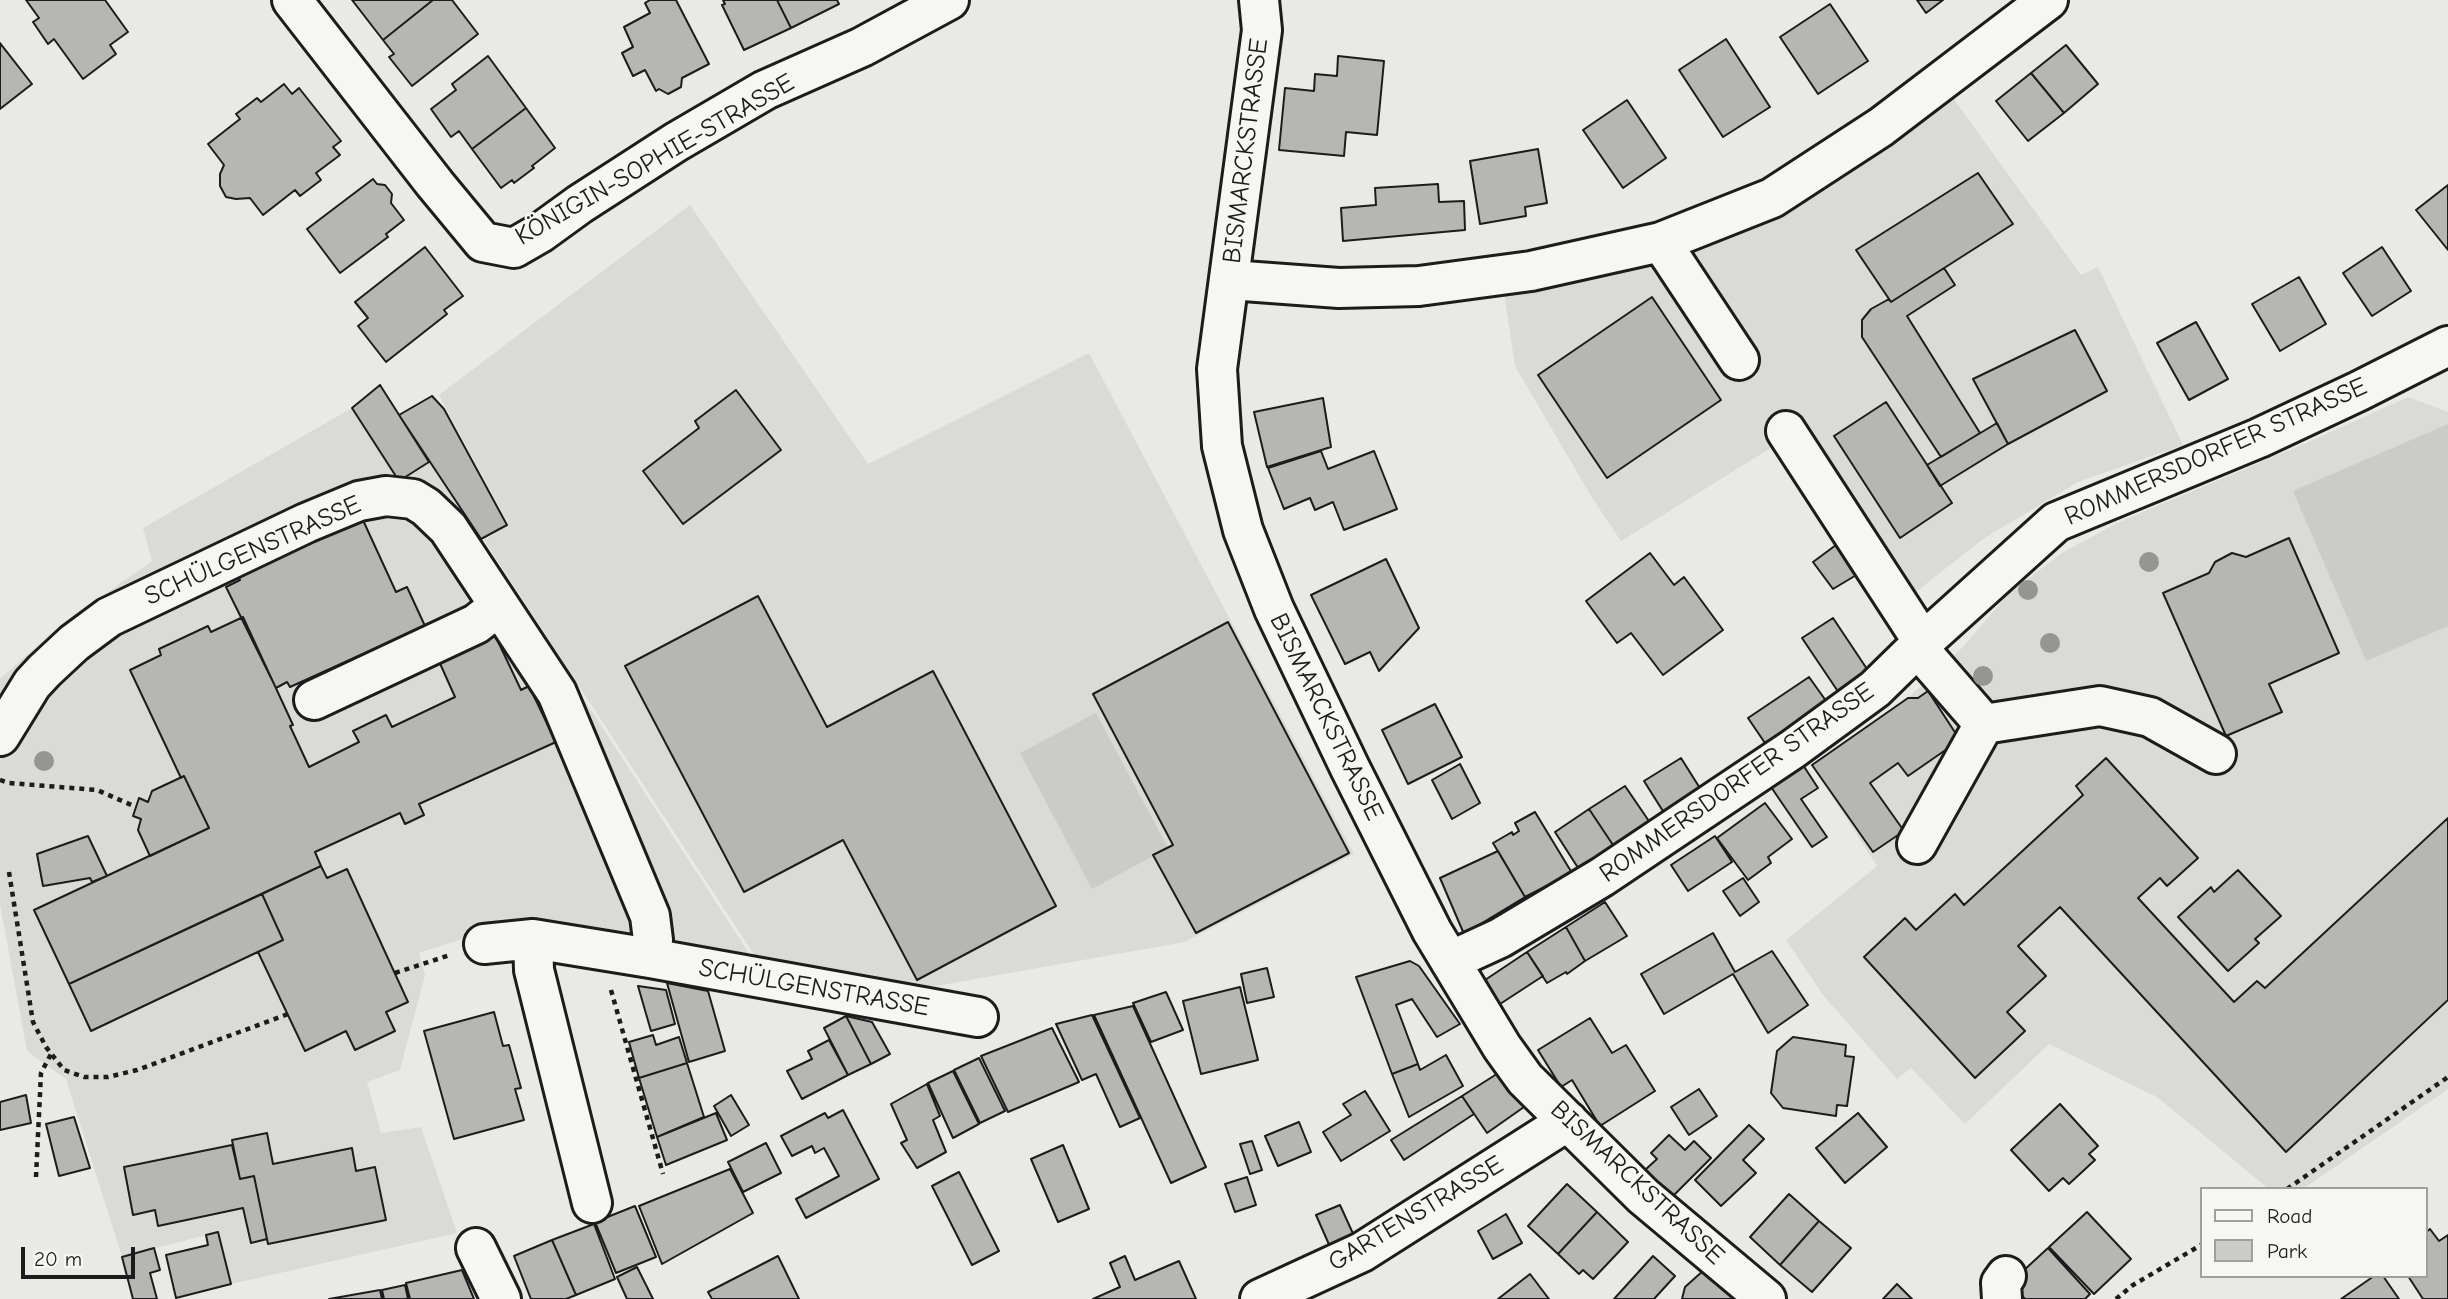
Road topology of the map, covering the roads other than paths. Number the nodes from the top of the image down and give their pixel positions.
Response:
1 (292, 0) edge
2 (949, 0) edge
3 (1259, 0) edge
4 (2048, 0) edge
5 (1661, 242) junction
6 (1230, 280) junction
7 (2448, 346) edge
8 (1739, 360) dead end
9 (1786, 431) dead end
10 (499, 606) junction
11 (1920, 645) junction
12 (314, 700) dead end
13 (1984, 724) junction
14 (0, 736) edge
15 (2216, 754) dead end
16 (1917, 844) dead end
17 (533, 939) junction
18 (484, 944) road end
19 (650, 958) junction
20 (1450, 961) junction
21 (978, 1017) dead end
22 (1568, 1121) junction
23 (592, 1203) dead end
24 (476, 1248) dead end
25 (502, 1299) edge
26 (1260, 1299) edge
27 (1766, 1299) edge

1 - 2 street, KÖNIGIN-SOPHIE-STRASSE
3 - 6 street, BISMARCKSTRASSE
4 - 5 street
5 - 6 street
5 - 8 street
6 - 20 street, BISMARCKSTRASSE
7 - 11 street, ROMMERSDORFER STRASSE
9 - 11 street
10 - 12 street
10 - 14 street, SCHÜLGENSTRASSE
10 - 19 street, SCHÜLGENSTRASSE
11 - 13 street
11 - 20 street, ROMMERSDORFER STRASSE
13 - 15 street
13 - 16 street
17 - 18 street, SCHÜLGENSTRASSE
17 - 19 street, SCHÜLGENSTRASSE
17 - 23 street
19 - 21 street, SCHÜLGENSTRASSE
20 - 22 street, BISMARCKSTRASSE
22 - 26 street, GARTENSTRASSE
22 - 27 street, BISMARCKSTRASSE
24 - 25 street

